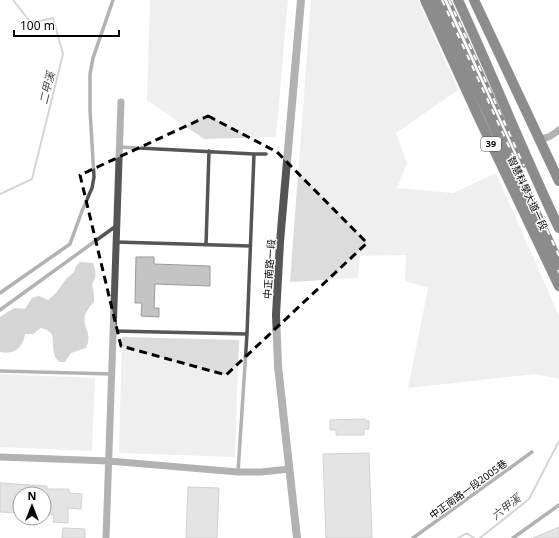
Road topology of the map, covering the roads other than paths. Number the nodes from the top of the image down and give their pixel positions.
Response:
1 (113, 0) edge
2 (301, 0) edge
3 (425, 0) edge
4 (434, 0) edge
5 (458, 0) edge
6 (474, 0) edge
7 (441, 33) junction
8 (121, 102) dead end
9 (559, 130) edge
10 (540, 139) junction
11 (119, 147) junction
12 (209, 152) junction
13 (254, 154) junction
14 (266, 154) dead end
15 (559, 181) edge
16 (117, 226) junction
17 (559, 228) edge
18 (116, 242) junction
19 (206, 245) junction
20 (250, 246) junction
21 (559, 264) edge
22 (559, 286) edge
23 (0, 293) edge
24 (0, 310) edge
25 (114, 331) junction
26 (247, 334) junction
27 (0, 371) edge
28 (112, 374) junction
29 (532, 452) dead end
30 (0, 457) edge
31 (109, 461) junction
32 (289, 469) junction
33 (238, 472) junction
34 (559, 505) edge
35 (106, 538) edge
36 (297, 538) edge
37 (414, 538) edge
38 (513, 538) edge

1 - 23 lane
2 - 32 street, 中正南路一段
3 - 7 main road, 智慧科學大道一段 / 39
4 - 7 main road
4 - 21 main road, 智慧科學大道一段 / 39
5 - 17 main road, 智慧科學大道一段
6 - 10 main road
7 - 22 main road, 智慧科學大道一段 / 39
8 - 11 street
9 - 10 street
10 - 15 main road
11 - 12 lane
11 - 16 street
12 - 13 lane
12 - 19 lane
13 - 14 lane
13 - 20 lane
16 - 18 street
16 - 24 lane
18 - 19 lane
18 - 25 street
19 - 20 lane
20 - 26 lane
25 - 26 lane
25 - 28 street
26 - 33 lane
27 - 28 lane
28 - 31 street
29 - 37 lane, 中正南路一段2005巷
30 - 31 street
31 - 33 street
31 - 35 street
32 - 33 street
32 - 36 street, 中正南路一段
34 - 38 lane

